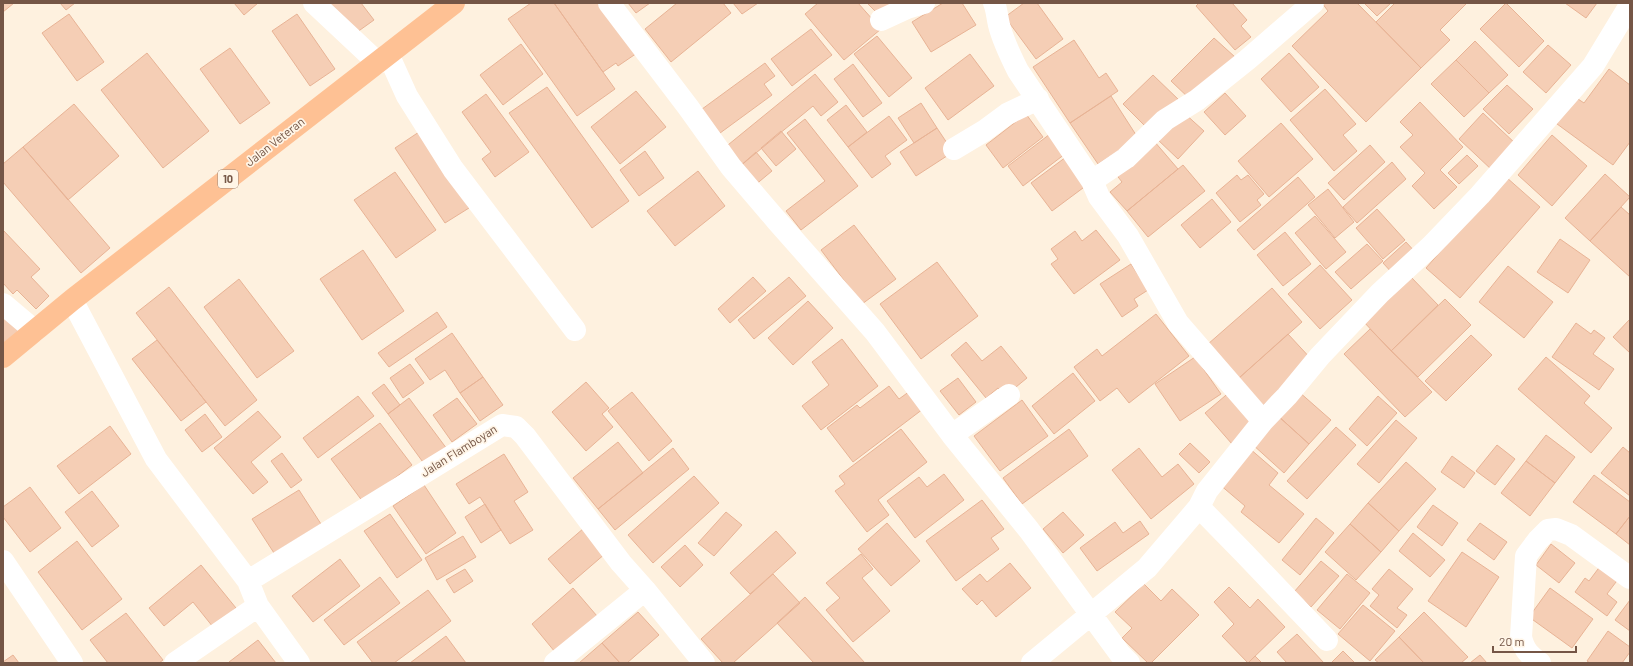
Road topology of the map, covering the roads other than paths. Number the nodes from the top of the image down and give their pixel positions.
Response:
1 (314, 3) edge
2 (454, 3) edge
3 (609, 3) edge
4 (924, 3) edge
5 (994, 3) edge
6 (1313, 3) edge
7 (1630, 5) edge
8 (881, 20) dead end
9 (383, 58) junction
10 (1038, 99) junction
11 (954, 149) dead end
12 (1092, 181) junction
13 (72, 300) junction
14 (3, 304) edge
15 (575, 330) dead end
16 (34, 331) junction
17 (3, 357) edge
18 (1009, 395) dead end
19 (1263, 421) junction
20 (952, 435) junction
21 (1199, 507) junction
22 (3, 561) edge
23 (1630, 578) edge
24 (248, 581) junction
25 (645, 590) junction
26 (258, 606) junction
27 (1092, 614) junction
28 (1327, 640) dead end
29 (72, 663) edge
30 (175, 663) edge
31 (299, 663) edge
32 (555, 663) edge
33 (704, 663) edge
34 (1032, 663) edge
35 (1130, 663) edge
36 (1540, 663) edge

1 - 9 street
2 - 9 highway, Jalan Veteran / 10
3 - 20 street
4 - 8 street
5 - 10 street
6 - 12 street
7 - 19 street
9 - 13 highway, Jalan Veteran / 10
9 - 15 street
10 - 11 street
10 - 12 street
12 - 19 street
13 - 16 highway, Jalan Veteran / 10
13 - 24 street
14 - 16 street
16 - 17 highway, Jalan Veteran / 10
18 - 20 street
19 - 21 street
20 - 27 street
21 - 27 street
21 - 28 street
22 - 29 street
23 - 36 street
24 - 25 street, Jalan Flamboyan
24 - 26 street
25 - 32 street
25 - 33 street, Jalan Flamboyan
26 - 30 street
26 - 31 street
27 - 34 street
27 - 35 street

